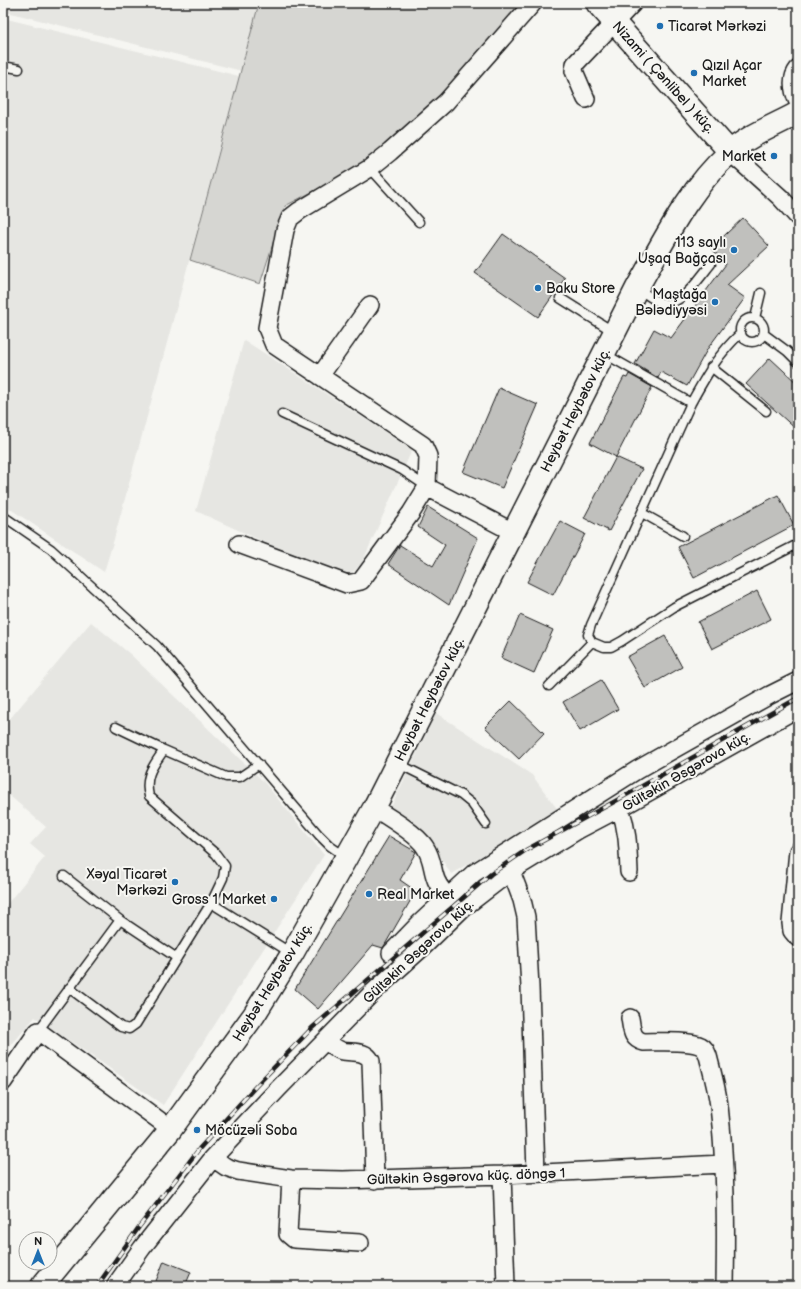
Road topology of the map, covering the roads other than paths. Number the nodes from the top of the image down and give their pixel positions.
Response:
1 (533, 3) edge
2 (597, 3) edge
3 (633, 3) edge
4 (614, 22) junction
5 (3, 66) edge
6 (20, 69) dead end
7 (798, 69) edge
8 (586, 99) dead end
9 (798, 102) edge
10 (798, 113) edge
11 (730, 152) junction
12 (370, 168) junction
13 (798, 217) edge
14 (419, 222) dead end
15 (711, 264) dead end
16 (637, 288) junction
17 (761, 293) dead end
18 (560, 298) dead end
19 (370, 305) dead end
20 (755, 318) junction
21 (615, 332) junction
22 (741, 333) junction
23 (764, 334) junction
24 (604, 354) junction
25 (798, 362) edge
26 (711, 368) junction
27 (320, 376) junction
28 (691, 403) junction
29 (766, 411) dead end
30 (282, 414) dead end
31 (428, 487) junction
32 (642, 513) junction
33 (5, 520) edge
34 (514, 532) junction
35 (683, 536) dead end
36 (239, 544) dead end
37 (798, 544) edge
38 (592, 642) junction
39 (798, 682) edge
40 (549, 686) dead end
41 (798, 708) edge
42 (116, 727) dead end
43 (164, 750) junction
44 (396, 763) junction
45 (259, 764) junction
46 (374, 808) junction
47 (620, 808) junction
48 (486, 824) dead end
49 (798, 851) edge
50 (346, 857) junction
51 (511, 871) junction
52 (629, 872) dead end
53 (64, 876) dead end
54 (448, 896) junction
55 (211, 903) junction
56 (120, 920) junction
57 (798, 938) edge
58 (391, 953) dead end
59 (292, 954) junction
60 (178, 958) junction
61 (69, 988) junction
62 (630, 1018) dead end
63 (38, 1031) junction
64 (326, 1041) junction
65 (6, 1070) edge
66 (171, 1129) junction
67 (213, 1158) junction
68 (724, 1164) junction
69 (536, 1173) junction
70 (502, 1175) junction
71 (291, 1179) junction
72 (375, 1180) junction
73 (360, 1243) dead end
74 (42, 1286) edge
75 (115, 1286) edge
76 (506, 1286) edge
77 (725, 1286) edge

1 - 12 street
2 - 4 main road, Nizami ( Çənlibel ) küç.
3 - 4 street
4 - 8 street
4 - 11 main road, Nizami ( Çənlibel ) küç.
5 - 6 lane
7 - 9 street
10 - 11 main road, Heybət Heybətov küç.
11 - 13 street
11 - 16 main road, Heybət Heybətov küç.
12 - 14 lane
12 - 27 street
15 - 16 lane
16 - 21 main road, Heybət Heybətov küç.
17 - 20 lane
18 - 21 lane
19 - 27 street
20 - 22 lane
20 - 23 lane
21 - 24 main road, Heybət Heybətov küç.
22 - 23 lane
22 - 26 lane
23 - 25 lane
24 - 28 lane
24 - 34 main road, Heybət Heybətov küç.
26 - 28 lane
26 - 29 lane
27 - 31 street
28 - 32 lane
30 - 31 lane
31 - 34 street
31 - 36 street
32 - 35 lane
32 - 38 lane
33 - 45 lane
34 - 44 main road, Heybət Heybətov küç.
37 - 38 lane
38 - 40 lane
39 - 54 street
41 - 47 street, Gültəkin Əsgərova küç.
42 - 43 lane
43 - 45 lane
43 - 55 lane
44 - 46 main road, Heybət Heybətov küç.
44 - 48 lane
45 - 50 lane
46 - 50 main road, Heybət Heybətov küç.
46 - 54 street
47 - 51 street, Gültəkin Əsgərova küç.
47 - 52 street
49 - 57 street
50 - 59 main road, Heybət Heybətov küç.
51 - 64 street, Gültəkin Əsgərova küç.
51 - 69 street
53 - 56 lane
54 - 58 street
55 - 59 lane
55 - 60 lane
56 - 60 lane
56 - 61 lane
59 - 66 main road, Heybət Heybətov küç.
60 - 61 lane
61 - 63 lane
62 - 68 street
63 - 65 street
63 - 66 street
64 - 67 street, Gültəkin Əsgərova küç.
64 - 72 street
66 - 74 main road, Heybət Heybətov küç.
67 - 71 street, Gültəkin Əsgərova küç. döngə 1
67 - 75 street, Gültəkin Əsgərova küç.
68 - 69 street, Gültəkin Əsgərova küç. döngə 1
68 - 77 street
69 - 70 street, Gültəkin Əsgərova küç. döngə 1
70 - 72 street, Gültəkin Əsgərova küç. döngə 1
70 - 76 street
71 - 72 street, Gültəkin Əsgərova küç. döngə 1
71 - 73 street

